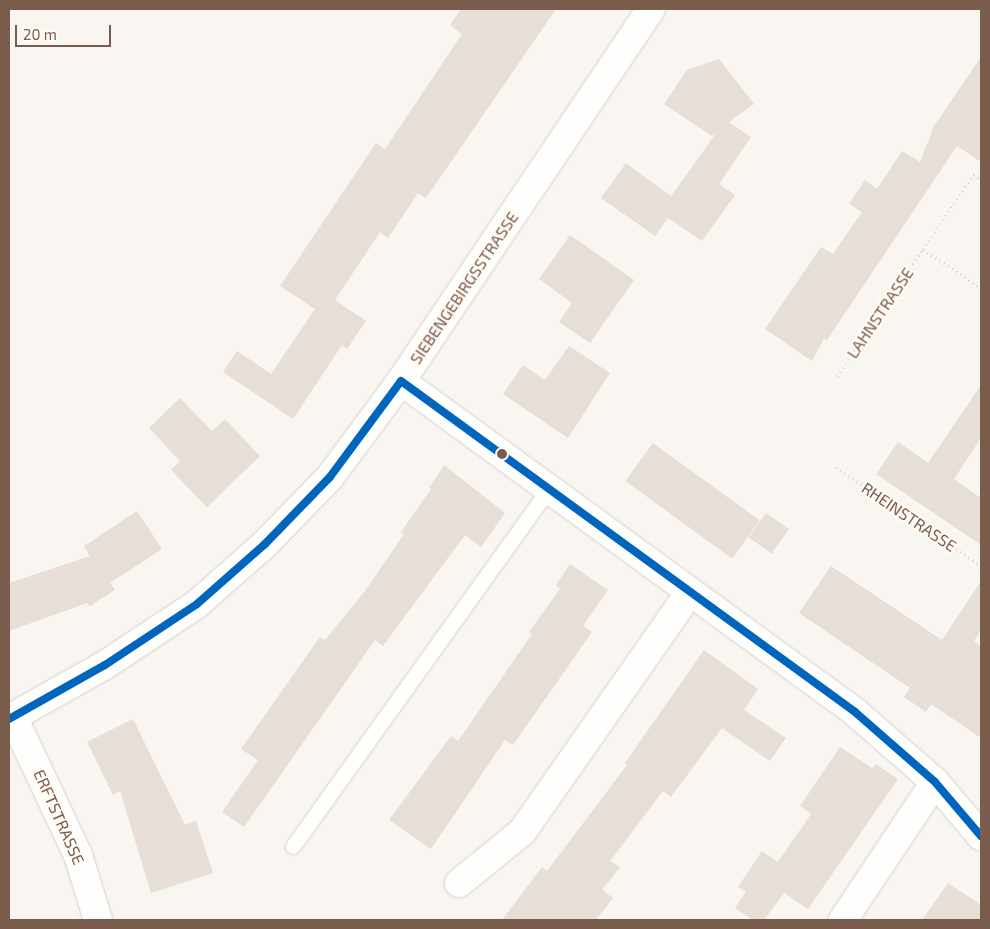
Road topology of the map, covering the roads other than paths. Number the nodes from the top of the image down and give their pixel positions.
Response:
1 (651, 9) edge
2 (401, 382) junction
3 (549, 488) junction
4 (690, 592) junction
5 (11, 718) edge
6 (935, 782) junction
7 (981, 836) edge
8 (292, 846) dead end
9 (459, 883) dead end
10 (98, 920) edge
11 (842, 920) edge

1 - 2 street, SIEBENGEBIRGSSTRASSE
2 - 3 street
2 - 5 street, SIEBENGEBIRGSSTRASSE
3 - 4 street
3 - 8 lane
4 - 6 street
4 - 9 street
5 - 10 street, ERFTSTRASSE
6 - 7 street
6 - 11 street

